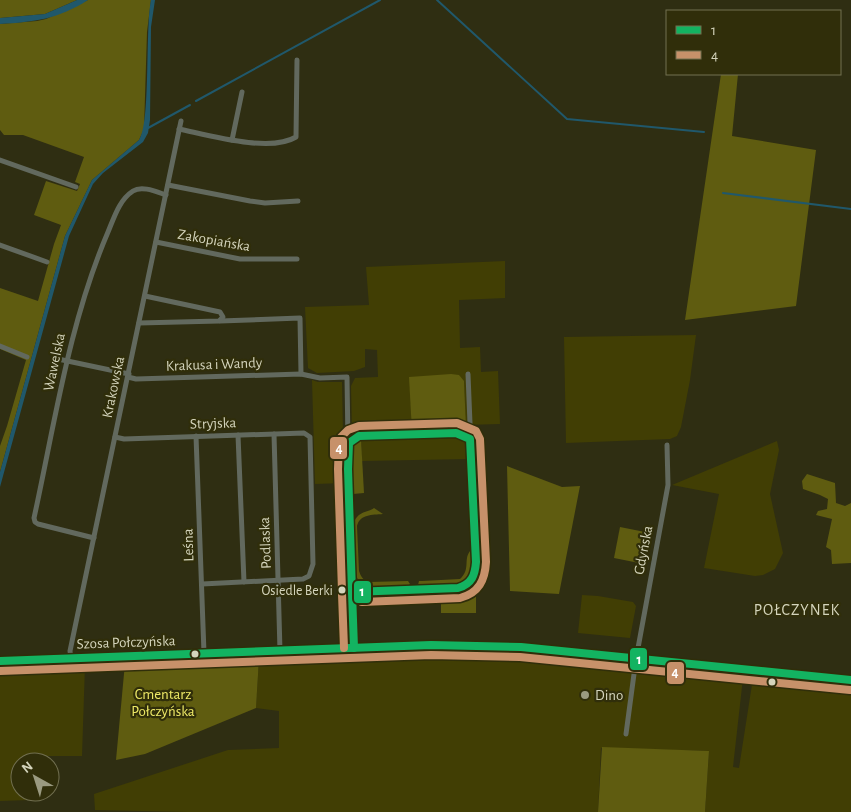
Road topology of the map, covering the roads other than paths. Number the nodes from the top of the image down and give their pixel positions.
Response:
1 (297, 60) dead end
2 (242, 92) dead end
3 (181, 121) dead end
4 (179, 129) junction
5 (232, 140) junction
6 (0, 160) edge
7 (168, 185) junction
8 (76, 187) dead end
9 (166, 194) junction
10 (298, 201) dead end
11 (156, 242) junction
12 (0, 245) edge
13 (297, 259) dead end
14 (48, 262) dead end
15 (145, 296) junction
16 (219, 321) junction
17 (139, 323) junction
18 (0, 346) edge
19 (27, 357) dead end
20 (58, 359) dead end
21 (68, 361) junction
22 (301, 374) junction
23 (468, 374) dead end
24 (128, 376) junction
25 (274, 434) junction
26 (238, 435) junction
27 (196, 436) junction
28 (115, 437) junction
29 (470, 439) junction
30 (667, 445) dead end
31 (348, 447) junction
32 (94, 538) junction
33 (279, 581) junction
34 (244, 582) junction
35 (202, 584) junction
36 (352, 592) junction
37 (354, 648) junction
38 (280, 651) junction
39 (204, 653) junction
40 (71, 658) junction
41 (636, 658) junction
42 (0, 661) edge
43 (851, 680) edge
44 (626, 734) dead end

1 - 5 street
2 - 5 street
3 - 4 street, Krakowska
4 - 5 street
4 - 7 street, Krakowska
6 - 8 street
7 - 9 street, Krakowska
7 - 10 street
9 - 11 street, Krakowska
9 - 21 street, Wawelska
11 - 13 street, Zakopiańska
11 - 15 street, Krakowska
12 - 14 street
15 - 16 street
15 - 17 street, Krakowska
16 - 17 street
16 - 22 street
17 - 24 street, Krakowska
18 - 19 street
20 - 21 street, Krakusa i Wandy
21 - 24 street, Krakusa i Wandy
21 - 32 street, Wawelska
22 - 24 street, Krakusa i Wandy
22 - 31 street, Krakusa i Wandy
23 - 29 street
24 - 28 street, Krakowska
25 - 26 street, Stryjska
25 - 33 street, Podlaska
25 - 33 street, Stryjska
26 - 27 street, Stryjska
26 - 34 street
27 - 28 street, Stryjska
27 - 35 street, Leśna
28 - 32 street, Krakowska
29 - 31 street
29 - 36 street
30 - 41 street, Gdyńska
31 - 36 street
32 - 40 street, Krakowska
33 - 34 street
33 - 38 street, Podlaska
34 - 35 street
35 - 39 street, Leśna
36 - 37 street
37 - 38 main road, Szosa Połczyńska
37 - 41 main road, Szosa Połczyńska
38 - 39 main road, Szosa Połczyńska
39 - 40 main road, Szosa Połczyńska
40 - 42 main road, Szosa Połczyńska
41 - 43 main road, Szosa Połczyńska
41 - 44 street, Gdyńska

